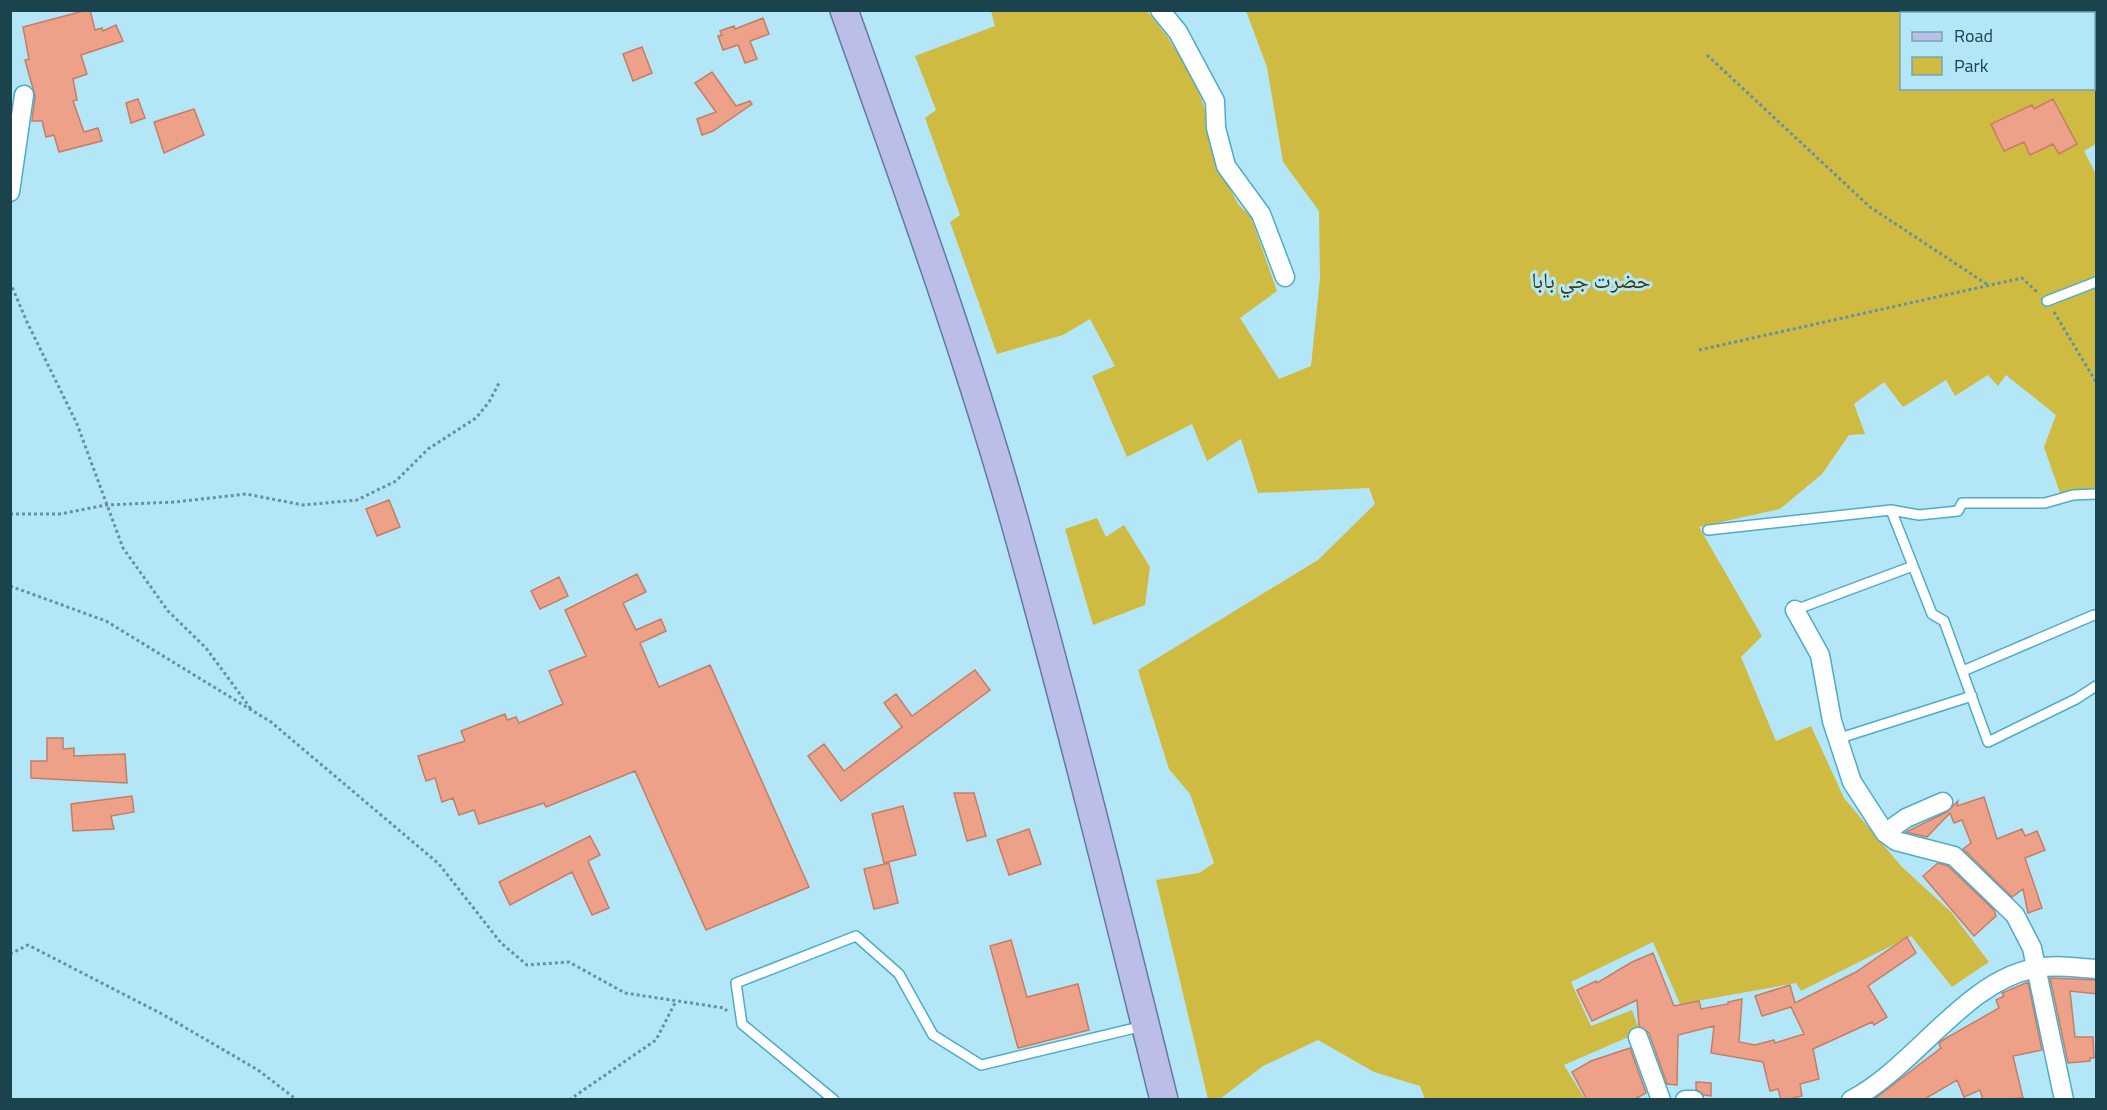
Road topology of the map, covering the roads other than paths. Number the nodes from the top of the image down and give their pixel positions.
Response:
1 (829, 10) edge
2 (844, 10) edge
3 (1160, 10) edge
4 (24, 95) dead end
5 (10, 192) edge
6 (1285, 277) dead end
7 (2097, 282) edge
8 (2047, 301) road end
9 (2097, 494) edge
10 (1891, 510) junction
11 (1002, 512) junction
12 (1708, 530) dead end
13 (1913, 566) junction
14 (1795, 610) joint
15 (2094, 615) dead end
16 (1963, 671) junction
17 (2097, 686) edge
18 (1972, 696) junction
19 (1837, 739) junction
20 (1943, 802) dead end
21 (1885, 833) junction
22 (2037, 968) junction
23 (2097, 969) edge
24 (1138, 1027) junction
25 (1638, 1037) dead end
26 (2061, 1099) edge
27 (834, 1100) edge
28 (1147, 1100) edge
29 (1164, 1100) edge
30 (1661, 1100) edge
31 (1685, 1100) edge
32 (1694, 1100) edge
33 (1851, 1100) edge

1 - 11 main road
2 - 11 main road
3 - 6 street
4 - 5 street
7 - 8 lane
9 - 10 lane
10 - 12 lane
10 - 13 lane
11 - 24 main road
13 - 14 lane
13 - 16 lane
14 - 19 street
15 - 16 lane
16 - 18 lane
17 - 18 lane
18 - 19 lane
19 - 21 street
20 - 21 street
21 - 22 street
22 - 23 street
22 - 26 street
22 - 33 street
24 - 27 lane
24 - 28 main road
24 - 29 main road
25 - 30 street
31 - 32 street

